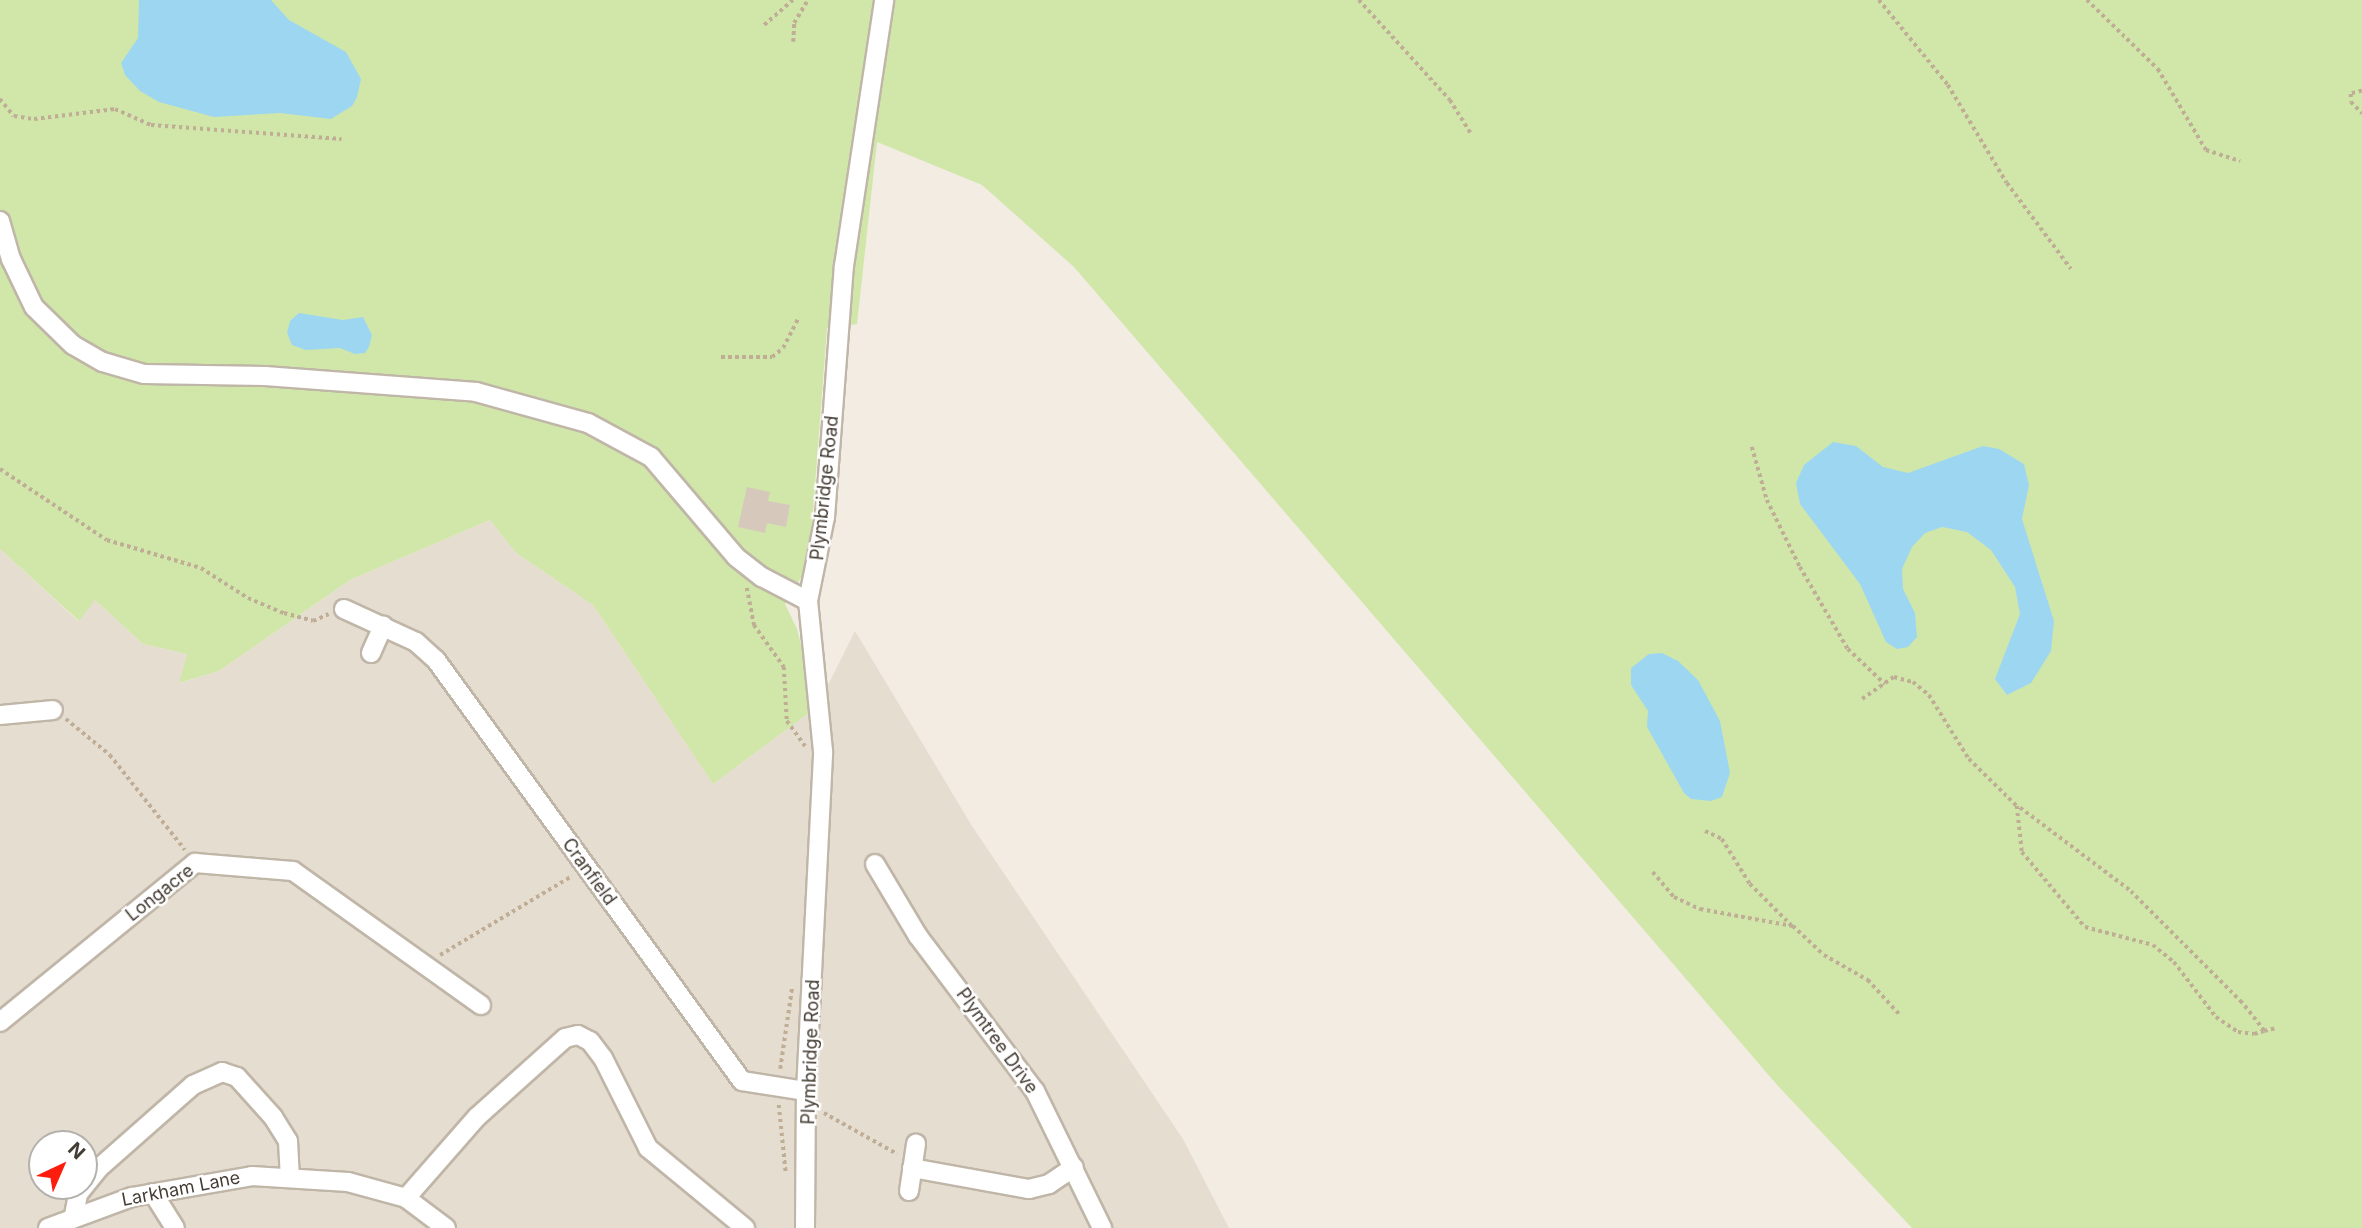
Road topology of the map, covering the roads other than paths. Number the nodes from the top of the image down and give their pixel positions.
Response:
1 (884, 0) edge
2 (0, 220) edge
3 (808, 601) junction
4 (344, 609) road end
5 (383, 626) junction
6 (371, 653) dead end
7 (53, 710) road end
8 (0, 715) edge
9 (875, 864) dead end
10 (481, 1005) dead end
11 (0, 1022) edge
12 (807, 1098) junction
13 (916, 1144) dead end
14 (912, 1167) junction
15 (1074, 1167) junction
16 (290, 1176) junction
17 (909, 1191) dead end
18 (153, 1193) junction
19 (407, 1198) junction
20 (75, 1214) junction
21 (48, 1228) edge
22 (175, 1228) edge
23 (446, 1228) edge
24 (745, 1228) edge
25 (805, 1228) edge
26 (1102, 1228) edge

1 - 3 street, Plymbridge Road
2 - 3 street
3 - 12 street, Plymbridge Road
4 - 5 street, Cranfield
5 - 6 street
5 - 12 street, Cranfield
7 - 8 street
9 - 15 street, Plymtree Drive
10 - 11 street, Longacre
12 - 25 street, Plymbridge Road
13 - 14 street
14 - 15 street
14 - 17 street
15 - 26 street, Plymtree Drive
16 - 18 street, Larkham Lane
16 - 19 street, Larkham Lane
16 - 20 street
18 - 20 street, Larkham Lane
18 - 22 street
19 - 23 street, Larkham Lane
19 - 24 street
20 - 21 street, Larkham Lane

